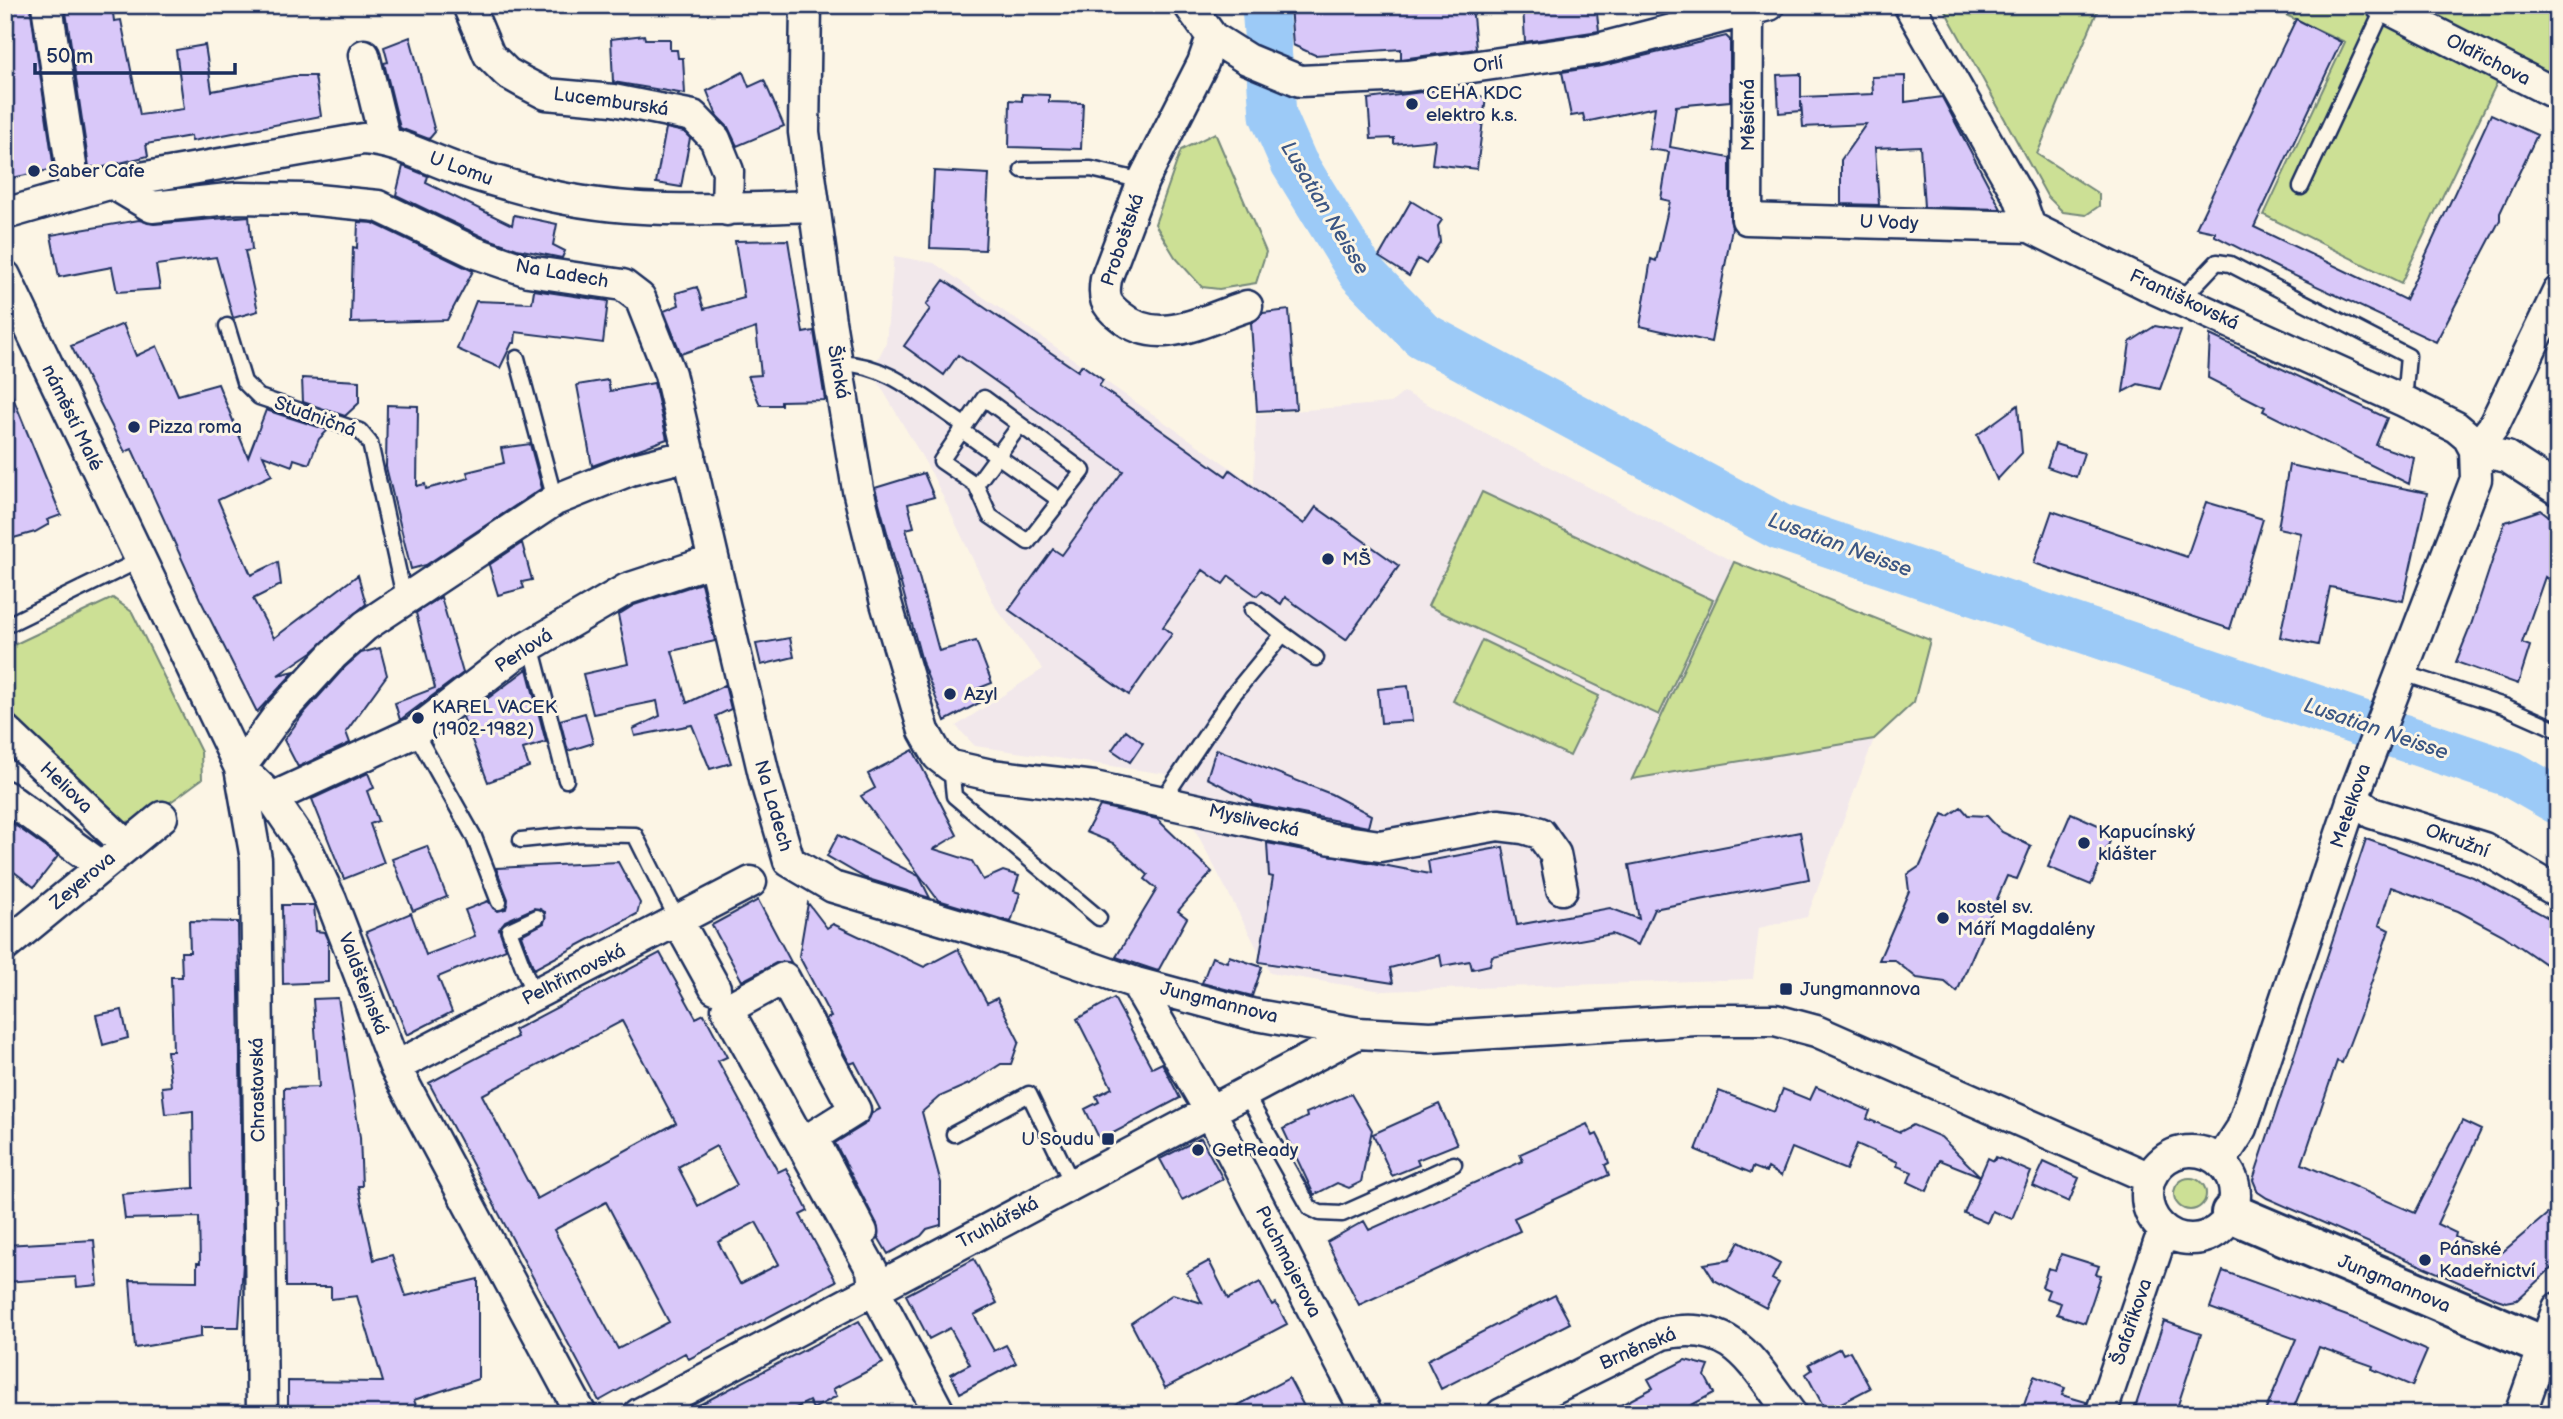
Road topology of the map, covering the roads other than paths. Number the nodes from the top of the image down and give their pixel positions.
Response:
1 (47, 5) edge
2 (468, 5) edge
3 (806, 5) edge
4 (1189, 5) edge
5 (1909, 5) edge
6 (2383, 6) edge
7 (1759, 8) edge
8 (1212, 37) junction
9 (364, 55) dead end
10 (2558, 95) edge
11 (385, 141) junction
12 (1022, 170) dead end
13 (1143, 181) junction
14 (112, 183) junction
15 (2301, 187) dead end
16 (75, 192) junction
17 (814, 206) junction
18 (727, 211) junction
19 (5, 214) edge
20 (1747, 219) joint
21 (2030, 227) junction
22 (5, 275) edge
23 (2558, 292) edge
24 (2180, 300) junction
25 (1247, 306) dead end
26 (227, 326) dead end
27 (517, 358) dead end
28 (837, 364) junction
29 (2404, 401) junction
30 (1020, 425) junction
31 (963, 427) junction
32 (2476, 450) junction
33 (690, 455) junction
34 (996, 455) junction
35 (976, 485) junction
36 (2558, 490) edge
37 (555, 500) junction
38 (1061, 501) junction
39 (140, 560) junction
40 (712, 561) junction
41 (405, 601) junction
42 (1252, 610) dead end
43 (5, 626) edge
44 (1283, 634) junction
45 (531, 645) junction
46 (1316, 659) dead end
47 (2400, 671) junction
48 (5, 730) edge
49 (2558, 730) edge
50 (415, 732) junction
51 (951, 766) junction
52 (240, 768) junction
53 (566, 780) dead end
54 (5, 796) edge
55 (272, 798) junction
56 (2353, 798) junction
57 (1162, 801) junction
58 (162, 817) dead end
59 (521, 841) dead end
60 (126, 845) junction
61 (789, 861) joint
62 (100, 866) junction
63 (751, 881) dead end
64 (1562, 889) dead end
65 (2558, 892) edge
66 (499, 902) dead end
67 (537, 917) dead end
68 (1099, 918) dead end
69 (678, 921) junction
70 (5, 946) edge
71 (1136, 983) junction
72 (715, 988) dead end
73 (534, 996) junction
74 (1358, 1033) junction
75 (395, 1068) junction
76 (1244, 1091) junction
77 (1209, 1110) junction
78 (954, 1133) dead end
79 (2220, 1162) junction
80 (1454, 1164) dead end
81 (2150, 1178) junction
82 (1072, 1183) junction
83 (2231, 1213) junction
84 (2166, 1232) junction
85 (854, 1238) junction
86 (874, 1289) junction
87 (2558, 1308) edge
88 (2550, 1349) edge
89 (262, 1414) edge
90 (580, 1414) edge
91 (639, 1414) edge
92 (940, 1414) edge
93 (1367, 1414) edge
94 (1502, 1414) edge
95 (1791, 1414) edge
96 (2101, 1414) edge
97 (2521, 1414) edge

1 - 16 street
2 - 18 street, Lucemburská
3 - 17 street, Široká
4 - 8 street
5 - 21 street
6 - 10 street, Oldřichova
6 - 15 lane
7 - 8 street, Orlí
7 - 20 street, Měsíčná
8 - 13 street, Proboštská
9 - 11 street
11 - 14 street, U Lomu
11 - 18 street, U Lomu
12 - 13 lane
13 - 25 street, Proboštská
14 - 16 street
14 - 33 street, Na Ladech
16 - 19 street
17 - 18 street, U Lomu
17 - 28 street, Široká
20 - 21 street, U Vody
21 - 24 street, Františkovská
22 - 39 street, náměstí Malé
23 - 32 street
24 - 29 street, Františkovská
24 - 29 lane
26 - 41 lane, Studničná
27 - 37 lane
28 - 31 lane
28 - 51 street, Široká
29 - 32 street, Františkovská
30 - 31 lane
30 - 34 lane
30 - 38 lane
31 - 34 lane
31 - 35 lane
32 - 36 street
32 - 47 street, Metelkova
33 - 37 street
33 - 40 street, Na Ladech
34 - 35 lane
34 - 38 lane
35 - 38 lane
37 - 41 street
39 - 43 lane
39 - 52 street, Valdštejnská
40 - 45 street, Perlová
40 - 61 street, Na Ladech
41 - 52 street
42 - 44 lane
44 - 46 lane
44 - 57 lane
45 - 50 street, Perlová
45 - 53 lane
47 - 49 lane
47 - 56 street, Metelkova
48 - 60 street, Heliova
50 - 55 street, Perlová
50 - 66 lane
51 - 57 street, Myslivecká
51 - 68 lane
52 - 55 street, Valdštejnská
52 - 89 street, Chrastavská
54 - 62 street
55 - 75 street, Valdštejnská
56 - 65 street, Okružní
56 - 79 street, Metelkova
57 - 64 street, Myslivecká
58 - 60 street, Zeyerova
59 - 69 lane
60 - 62 street, Zeyerova
61 - 71 street, Jungmannova
62 - 70 street, Zeyerova
63 - 69 street, Pelhřimovská
67 - 73 lane
69 - 72 street
69 - 73 street, Pelhřimovská
71 - 74 street, Jungmannova
71 - 77 street, Jungmannova
73 - 75 street, Pelhřimovská
74 - 76 street, Truhlářská
74 - 81 street, Jungmannova
75 - 90 street, Valdštejnská
76 - 77 street, Truhlářská
76 - 80 lane
77 - 82 street, Truhlářská
77 - 93 street, Puchmajerova
78 - 82 lane
79 - 81 street
79 - 83 street
81 - 84 street
82 - 86 street, Truhlářská
83 - 84 street
83 - 88 street, Jungmannova
84 - 96 street, Šafaříkova
85 - 85 street
85 - 86 street
86 - 91 street, Truhlářská
86 - 92 street
87 - 88 street
88 - 97 street
94 - 95 street, Brněnská

